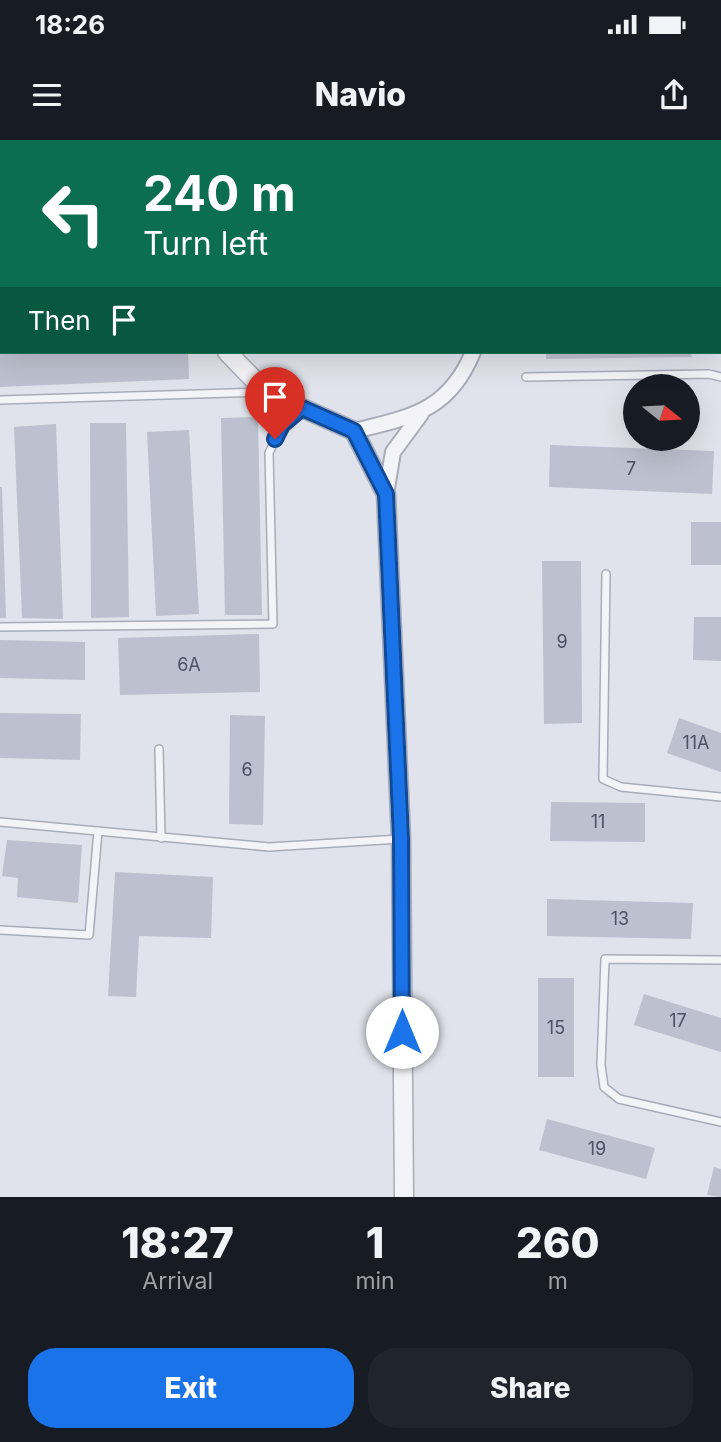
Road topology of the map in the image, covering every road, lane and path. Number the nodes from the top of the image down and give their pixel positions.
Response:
1 (229, 354) edge
2 (472, 354) edge
3 (526, 377) dead end
4 (721, 377) edge
5 (266, 392) junction
6 (0, 400) edge
7 (427, 407) junction
8 (302, 408) junction
9 (354, 431) junction
10 (386, 494) junction
11 (606, 574) dead end
12 (0, 627) edge
13 (159, 749) dead end
14 (721, 797) edge
15 (0, 822) edge
16 (98, 831) junction
17 (161, 838) junction
18 (401, 839) junction
19 (0, 930) edge
20 (721, 960) edge
21 (721, 1122) edge
22 (404, 1197) edge

1 - 5 street
2 - 7 street
3 - 4 lane
5 - 6 lane
5 - 8 street
7 - 9 street
7 - 10 street
8 - 9 street
8 - 12 lane
9 - 10 street
10 - 18 street
11 - 14 lane
13 - 17 lane
15 - 16 lane
16 - 17 lane
16 - 19 lane
17 - 18 lane
18 - 22 street
20 - 21 lane

